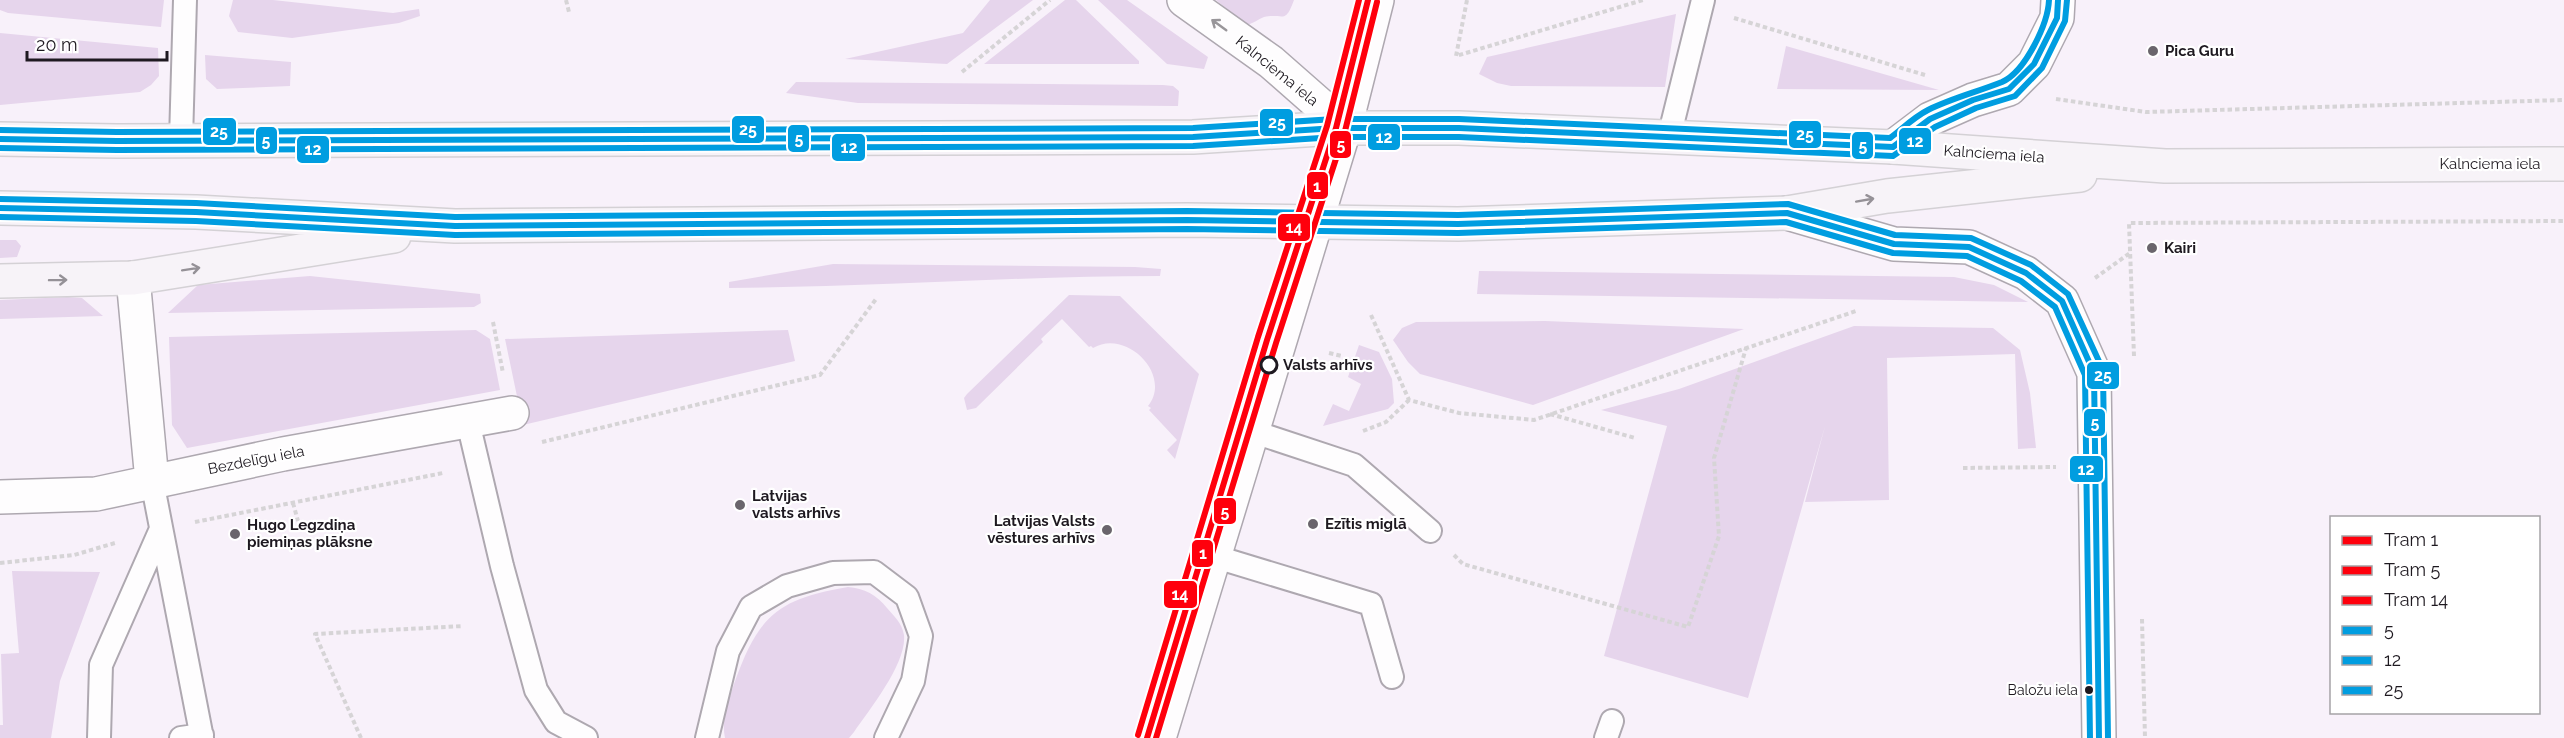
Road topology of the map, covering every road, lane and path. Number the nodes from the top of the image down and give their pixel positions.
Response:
1 (185, 0) edge
2 (566, 0) edge
3 (1050, 0) edge
4 (1184, 0) edge
5 (1377, 0) edge
6 (1467, 0) edge
7 (1643, 0) edge
8 (2058, 0) edge
9 (1703, 4) edge
10 (568, 12) dead end
11 (962, 72) dead end
12 (1928, 76) dead end
13 (2009, 89) junction
14 (2564, 100) edge
15 (1346, 128) junction
16 (1669, 137) junction
17 (0, 139) edge
18 (181, 140) junction
19 (1893, 147) junction
20 (2564, 164) edge
21 (2165, 165) junction
22 (0, 208) edge
23 (1787, 213) junction
24 (2564, 221) edge
25 (1317, 222) junction
26 (2129, 223) dead end
27 (455, 226) junction
28 (2130, 253) dead end
29 (133, 278) junction
30 (0, 281) edge
31 (2091, 281) dead end
32 (876, 299) dead end
33 (1856, 311) dead end
34 (1371, 315) dead end
35 (1746, 348) junction
36 (1329, 353) dead end
37 (1342, 356) dead end
38 (512, 413) dead end
39 (1549, 414) junction
40 (468, 422) junction
41 (1251, 431) junction
42 (1635, 438) dead end
43 (532, 444) dead end
44 (2096, 467) junction
45 (1963, 468) dead end
46 (442, 473) dead end
47 (152, 481) junction
48 (0, 497) edge
49 (293, 503) junction
50 (298, 521) dead end
51 (161, 529) junction
52 (1430, 531) joint
53 (1213, 556) junction
54 (0, 563) edge
55 (463, 626) dead end
56 (1392, 677) dead end
57 (195, 737) edge
58 (99, 738) edge
59 (361, 738) edge
60 (586, 738) edge
61 (707, 738) edge
62 (886, 738) edge
63 (1159, 738) edge
64 (2099, 738) edge

1 - 18 lane
2 - 10 path
3 - 11 path
15 -> 4 street, Kalnciema iela
5 - 15 street
6 - 7 path
8 - 13 street
9 - 12 path
9 - 16 lane
13 - 14 path
13 - 19 street
15 - 16 main road, Kalnciema iela
15 - 18 main road
15 - 25 street
16 - 19 main road, Kalnciema iela
17 - 18 main road
19 - 21 main road, Kalnciema iela
20 - 21 main road, Kalnciema iela
23 -> 21 main road, Kalnciema iela
22 - 27 main road
23 - 25 main road, Kalnciema iela
23 - 44 street
24 - 26 path
25 - 27 main road, Kalnciema iela
25 - 41 street
29 -> 27 main road
28 - 31 path
30 -> 29 main road
29 - 47 street
32 - 43 path
33 - 35 path
34 - 39 path
35 - 39 path
35 - 52 path
36 - 37 path
38 - 40 street, Bezdelīgu iela
39 - 42 path
40 - 47 street, Bezdelīgu iela
40 - 60 lane
41 - 52 lane
41 - 53 street
44 - 45 path
44 - 64 street
46 - 49 path
47 - 48 street, Bezdelīgu iela
47 - 51 lane
49 - 50 path
49 - 51 path
51 - 54 path
51 - 57 lane
51 - 58 lane
53 - 56 lane
53 - 63 street
55 - 59 path
61 - 62 lane

